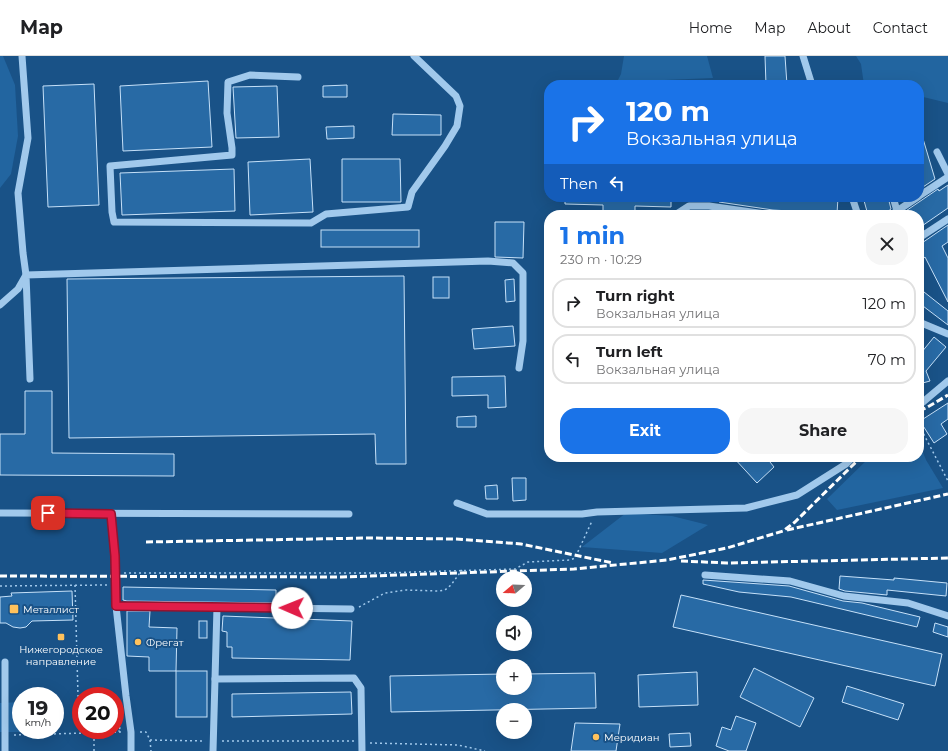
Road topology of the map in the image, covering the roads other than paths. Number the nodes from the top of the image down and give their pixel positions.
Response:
1 (22, 56) edge
2 (414, 56) edge
3 (803, 56) edge
4 (298, 77) dead end
5 (810, 80) edge
6 (937, 152) dead end
7 (948, 176) edge
8 (924, 193) edge
9 (910, 202) edge
10 (683, 210) edge
11 (737, 210) edge
12 (898, 210) edge
13 (948, 219) edge
14 (924, 235) edge
15 (26, 272) junction
16 (0, 305) edge
17 (924, 324) edge
18 (948, 334) edge
19 (518, 368) dead end
20 (30, 379) dead end
21 (948, 381) edge
22 (924, 401) edge
23 (848, 462) edge
24 (457, 504) dead end
25 (0, 513) edge
26 (111, 514) junction
27 (349, 514) dead end
28 (705, 576) dead end
29 (116, 606) junction
30 (217, 607) junction
31 (351, 609) road end
32 (948, 616) edge
33 (5, 662) dead end
34 (215, 679) junction
35 (6, 751) edge
36 (131, 751) edge
37 (213, 751) edge
38 (362, 751) edge

1 - 15 street
2 - 4 street
3 - 5 street
6 - 7 street
7 - 8 street
9 - 12 street
10 - 11 street
13 - 14 street
15 - 16 street
15 - 19 street
15 - 20 street
17 - 18 street
21 - 22 street
23 - 24 street
25 - 26 street
26 - 27 street
26 - 29 street
28 - 32 street
29 - 30 street
29 - 36 street
30 - 31 street
30 - 34 street
33 - 35 street
34 - 37 street
34 - 38 street

